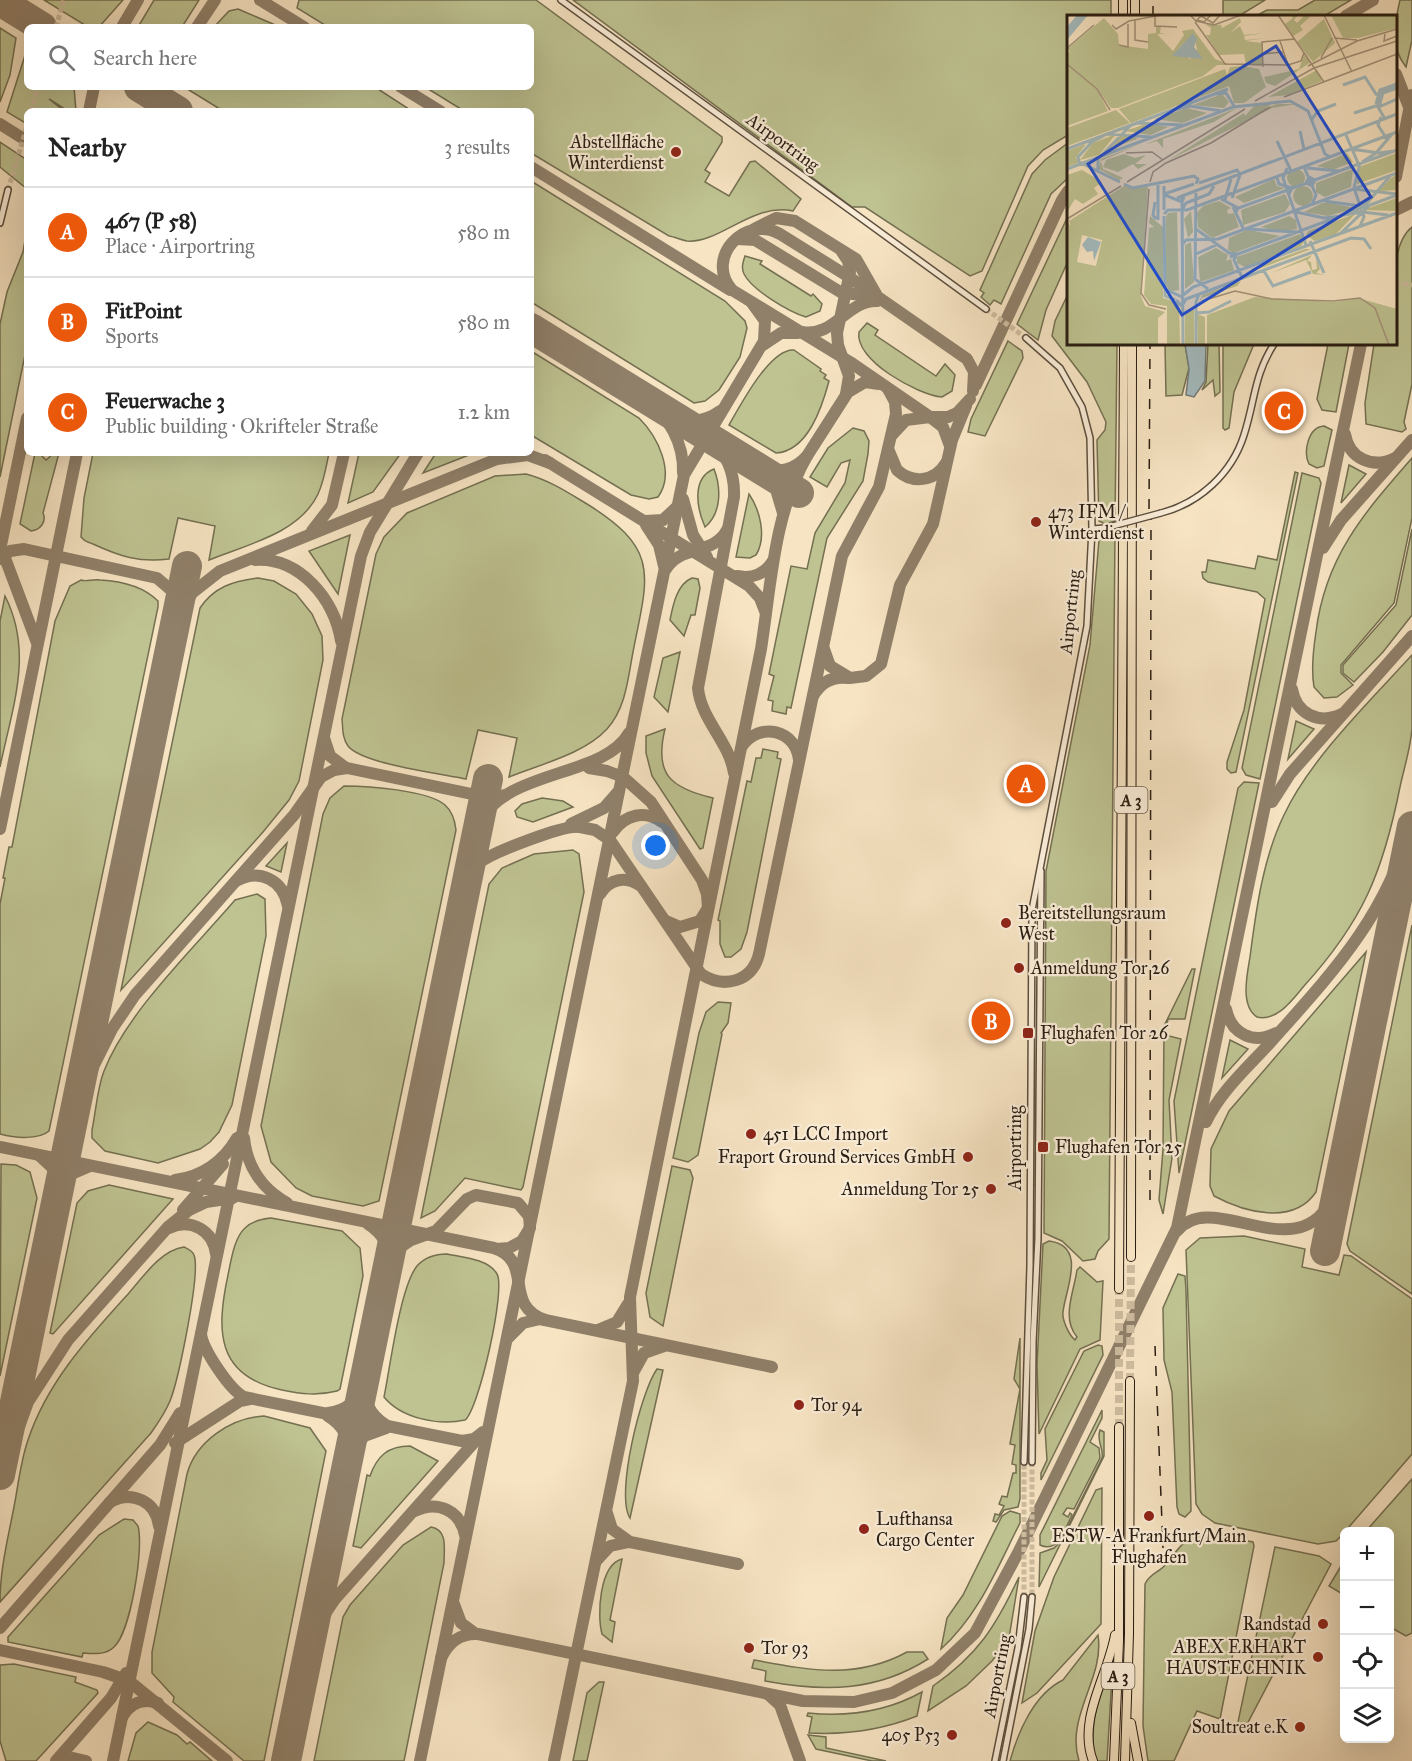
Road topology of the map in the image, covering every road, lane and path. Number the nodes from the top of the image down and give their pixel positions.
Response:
1 (561, 0) edge
2 (8, 190) tunnel mouth
3 (0, 223) edge
4 (986, 309) tunnel mouth
5 (1026, 338) tunnel mouth
6 (1124, 345) edge
7 (1132, 345) edge
8 (1273, 345) edge
9 (1092, 529) junction
10 (1045, 836) junction
11 (1131, 1257) tunnel mouth
12 (1119, 1289) tunnel mouth
13 (1130, 1381) tunnel mouth
14 (1119, 1427) tunnel mouth
15 (1024, 1462) tunnel mouth
16 (1032, 1462) tunnel mouth
17 (1024, 1597) tunnel mouth
18 (1032, 1598) tunnel mouth
19 (1119, 1614) junction
20 (1128, 1686) junction
21 (995, 1761) edge
22 (1003, 1761) edge
23 (1093, 1761) edge
24 (1114, 1761) edge
25 (1125, 1761) edge
26 (1138, 1761) edge

1 - 4 street, Airportring
2 - 3 street
5 - 9 street, Airportring
6 - 12 highway, A 3
7 - 11 highway, A 3
8 - 9 street, bridge
9 - 10 street, Airportring
10 - 15 street, Airportring
10 - 16 street, Airportring
13 - 20 highway, A 3
14 - 19 highway, A 3
17 - 21 street, Airportring
18 - 22 street, Airportring
19 - 23 highway
19 - 24 highway, A 3
20 - 25 highway, A 3
20 - 26 highway, A 3

